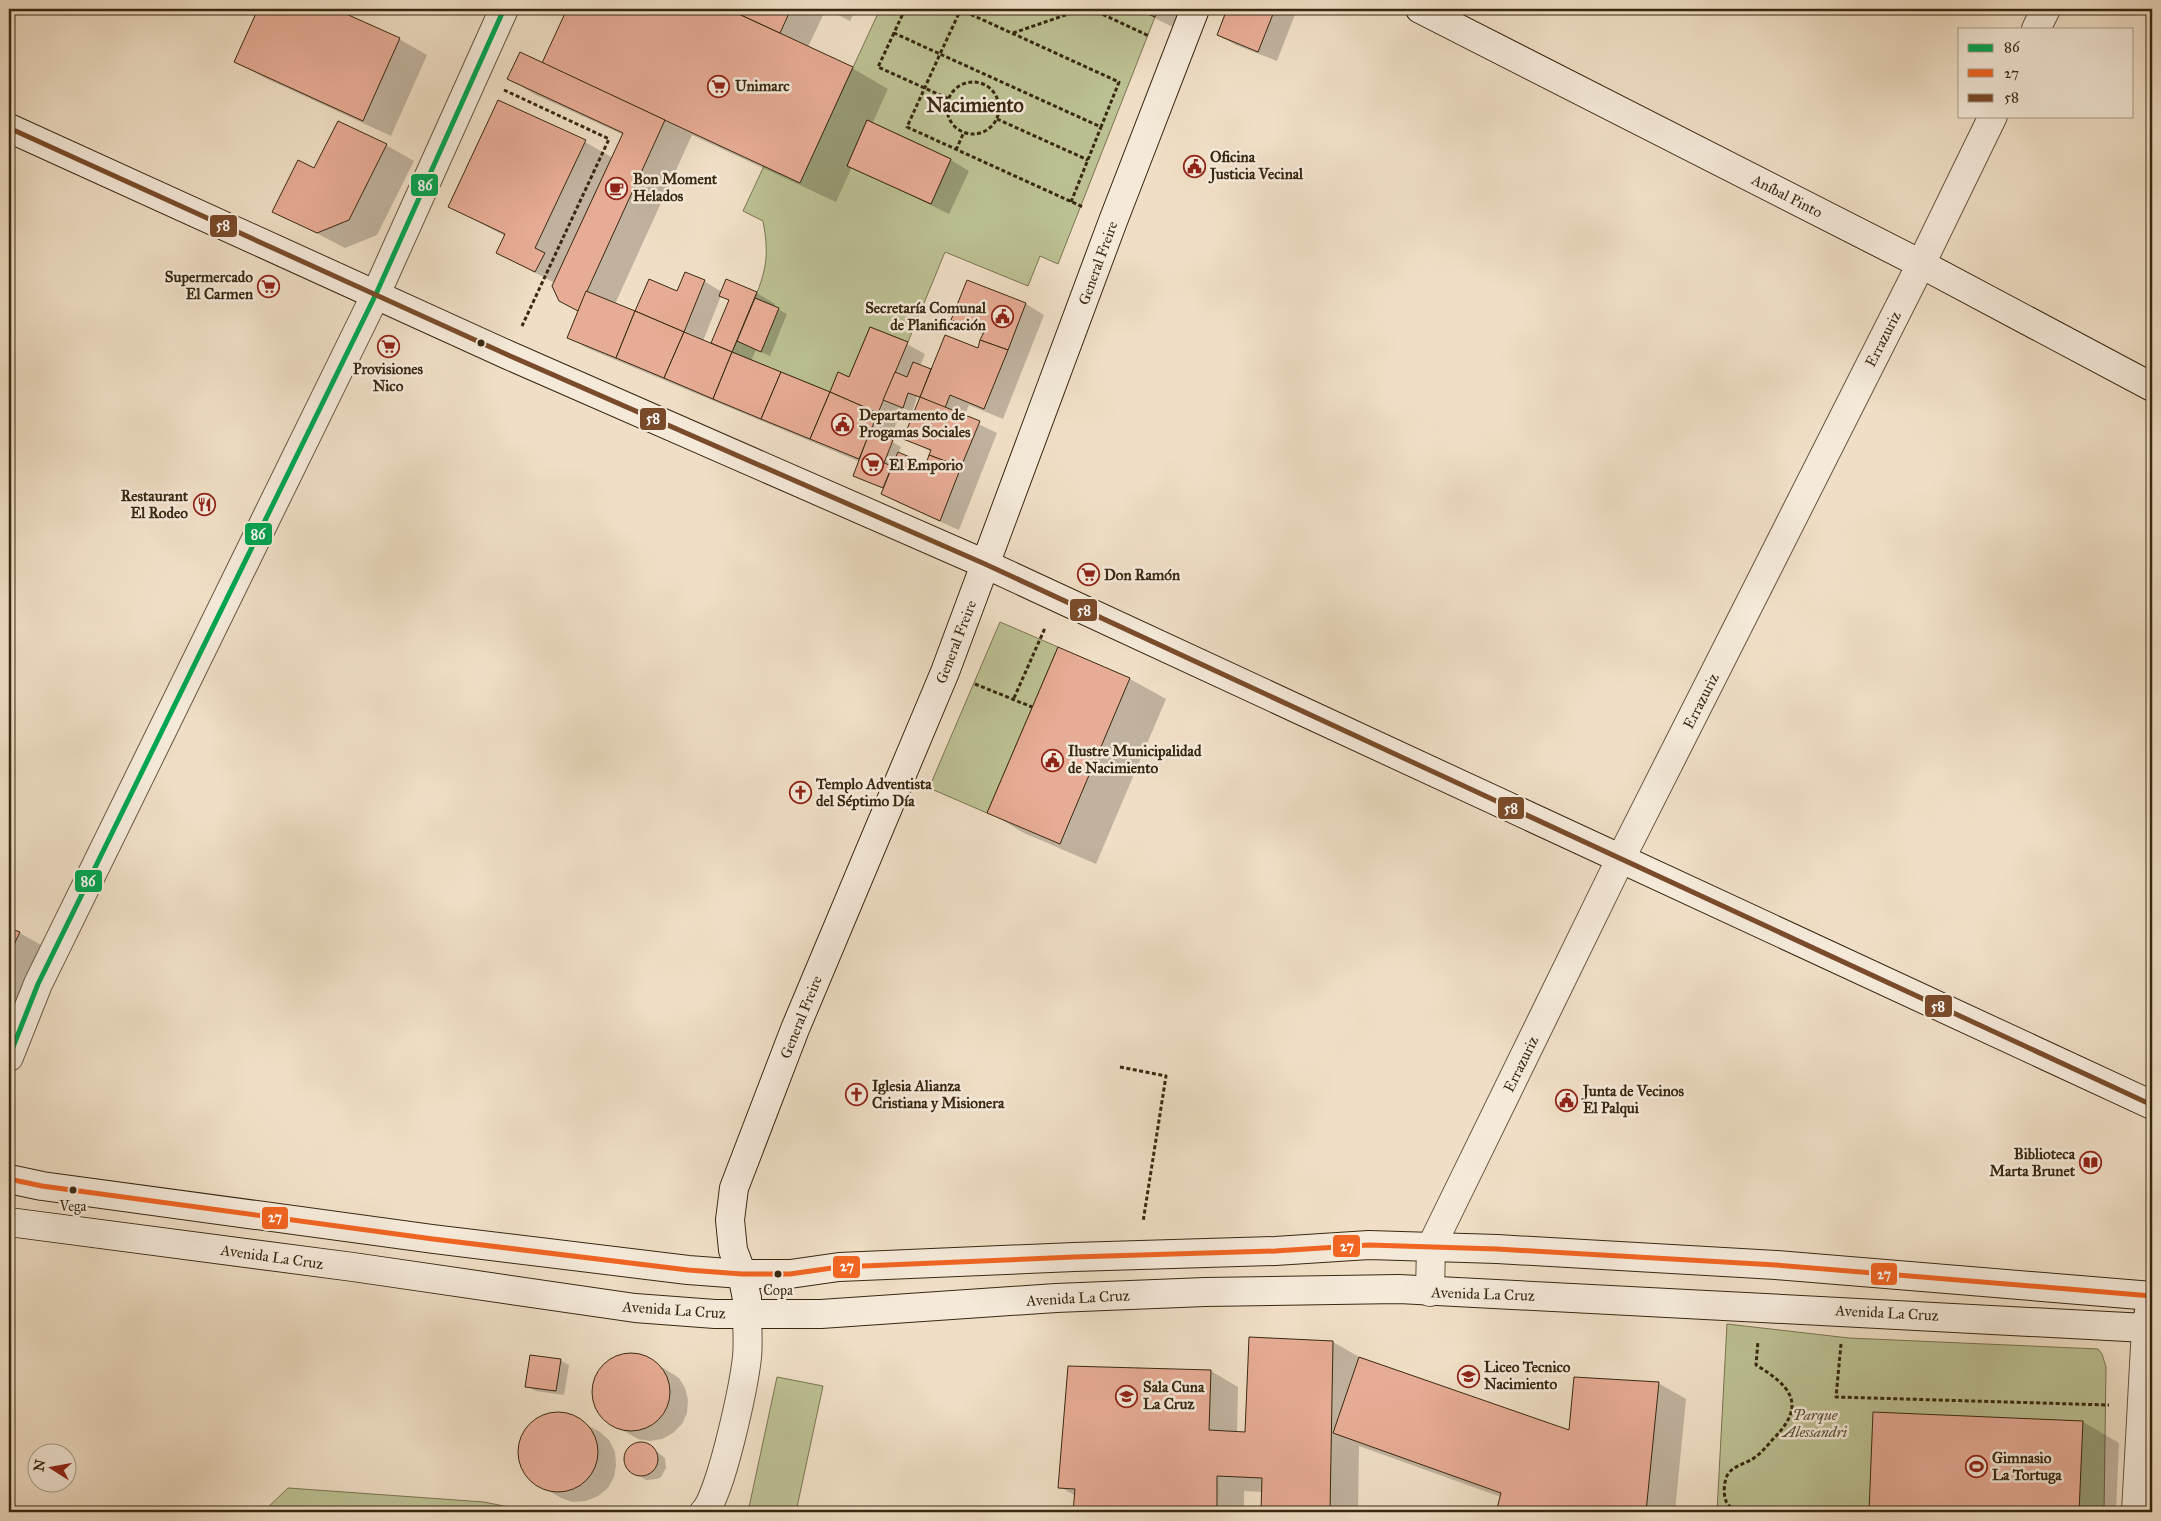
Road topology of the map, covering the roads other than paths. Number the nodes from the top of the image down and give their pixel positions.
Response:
1 (504, 9) edge
2 (1195, 9) edge
3 (1420, 9) edge
4 (2046, 9) edge
5 (2036, 28) edge
6 (1993, 118) edge
7 (9, 128) edge
8 (1921, 264) junction
9 (376, 294) junction
10 (2152, 387) edge
11 (985, 564) junction
12 (1620, 860) junction
13 (9, 1056) edge
14 (2152, 1105) edge
15 (9, 1179) edge
16 (9, 1222) edge
17 (1431, 1247) junction
18 (1430, 1292) junction
19 (745, 1296) junction
20 (2152, 1296) edge
21 (2149, 1329) edge
22 (704, 1512) edge
23 (2136, 1512) edge

1 - 9 main road
2 - 11 main road, General Freire
3 - 8 main road, Aníbal Pinto
4 - 5 main road
6 - 8 main road, Errazuriz
7 - 9 main road
8 - 10 main road, Aníbal Pinto
8 - 12 main road, Errazuriz
9 - 11 main road
9 - 13 main road
11 - 12 main road
11 - 19 main road, General Freire
12 - 14 main road
12 - 17 main road, Errazuriz
15 - 19 main road, Avenida La Cruz
16 - 19 main road, Avenida La Cruz
17 - 18 main road, Errazuriz
17 - 19 main road, Avenida La Cruz
17 - 20 main road, Avenida La Cruz
18 - 19 main road, Avenida La Cruz
18 - 21 main road, Avenida La Cruz
19 - 22 main road, General Freire
20 - 21 main road
21 - 23 main road

